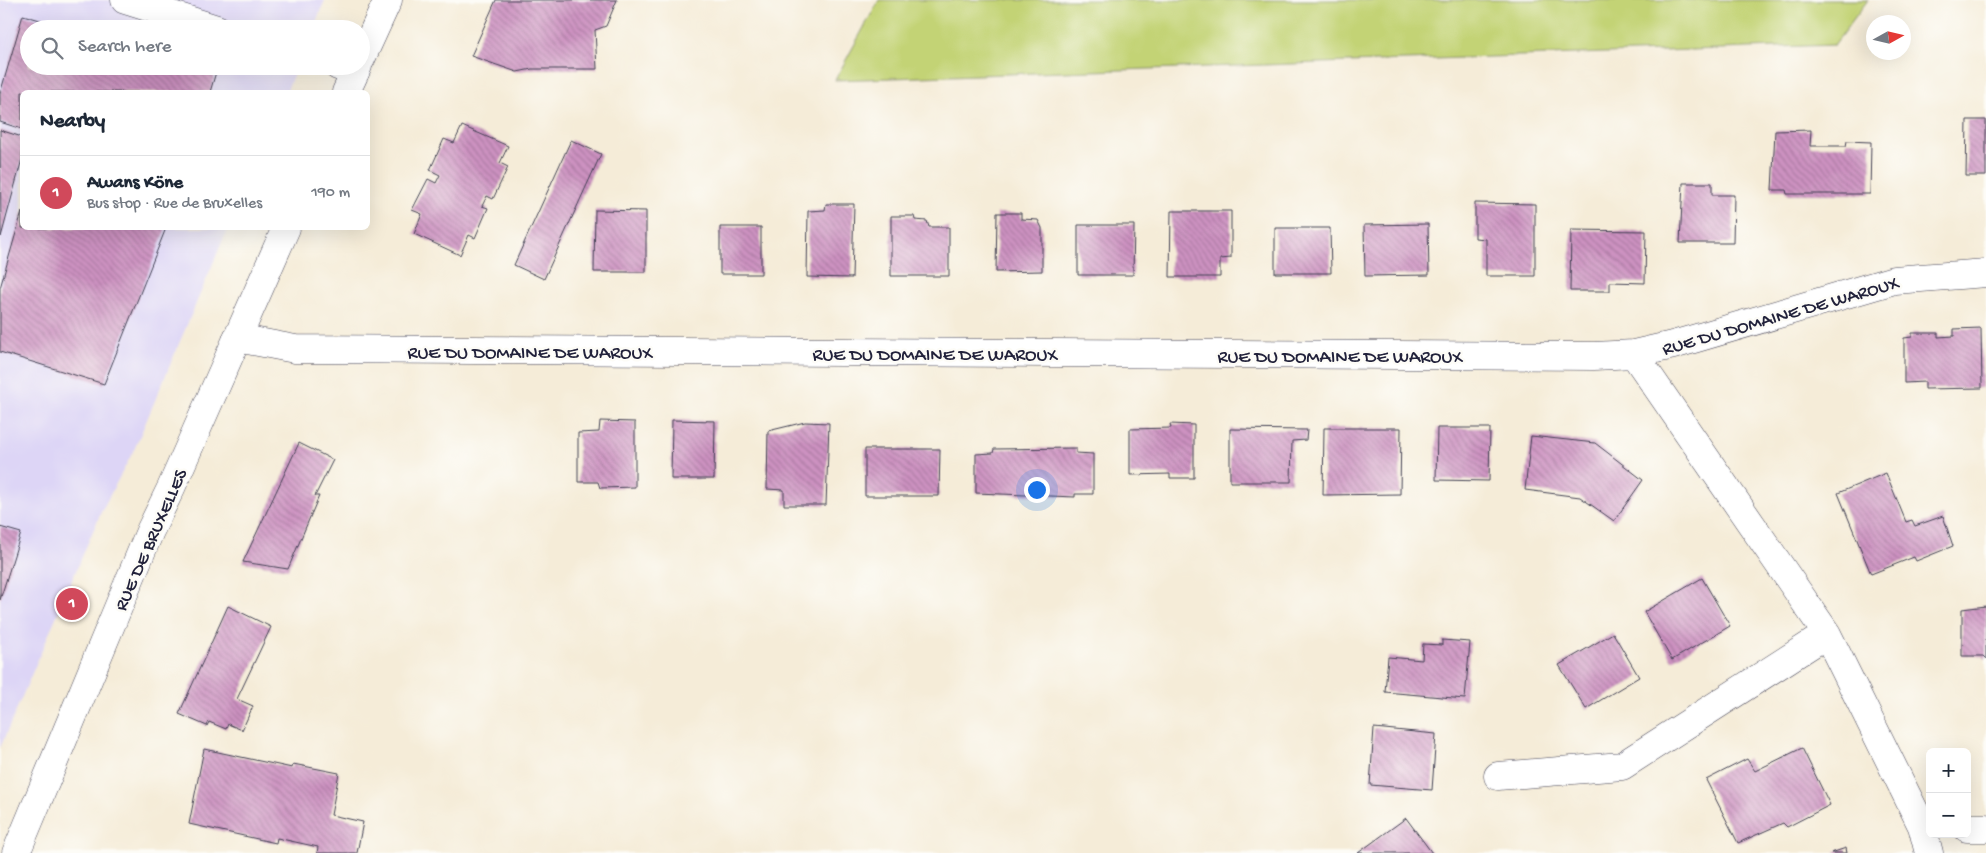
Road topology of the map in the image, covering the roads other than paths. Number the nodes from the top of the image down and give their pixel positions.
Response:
1 (125, 0) edge
2 (388, 0) edge
3 (188, 20) edge
4 (370, 36) edge
5 (285, 230) edge
6 (1986, 273) edge
7 (236, 338) junction
8 (1634, 354) junction
9 (1827, 634) junction
10 (1498, 776) dead end
11 (1926, 826) edge
12 (1971, 828) edge
13 (1986, 828) edge
14 (1927, 838) edge
15 (16, 853) edge
16 (1929, 853) edge

1 - 3 street
2 - 4 street
5 - 7 street, RUE DE BRUXELLES
6 - 8 street, RUE DU DOMAINE DE WAROUX
7 - 8 street, RUE DU DOMAINE DE WAROUX
7 - 15 street, RUE DE BRUXELLES
8 - 9 street, RUE DU DOMAINE DE WAROUX
9 - 10 street
9 - 11 street, RUE DU DOMAINE DE WAROUX
12 - 13 street
14 - 16 street, RUE DU DOMAINE DE WAROUX

